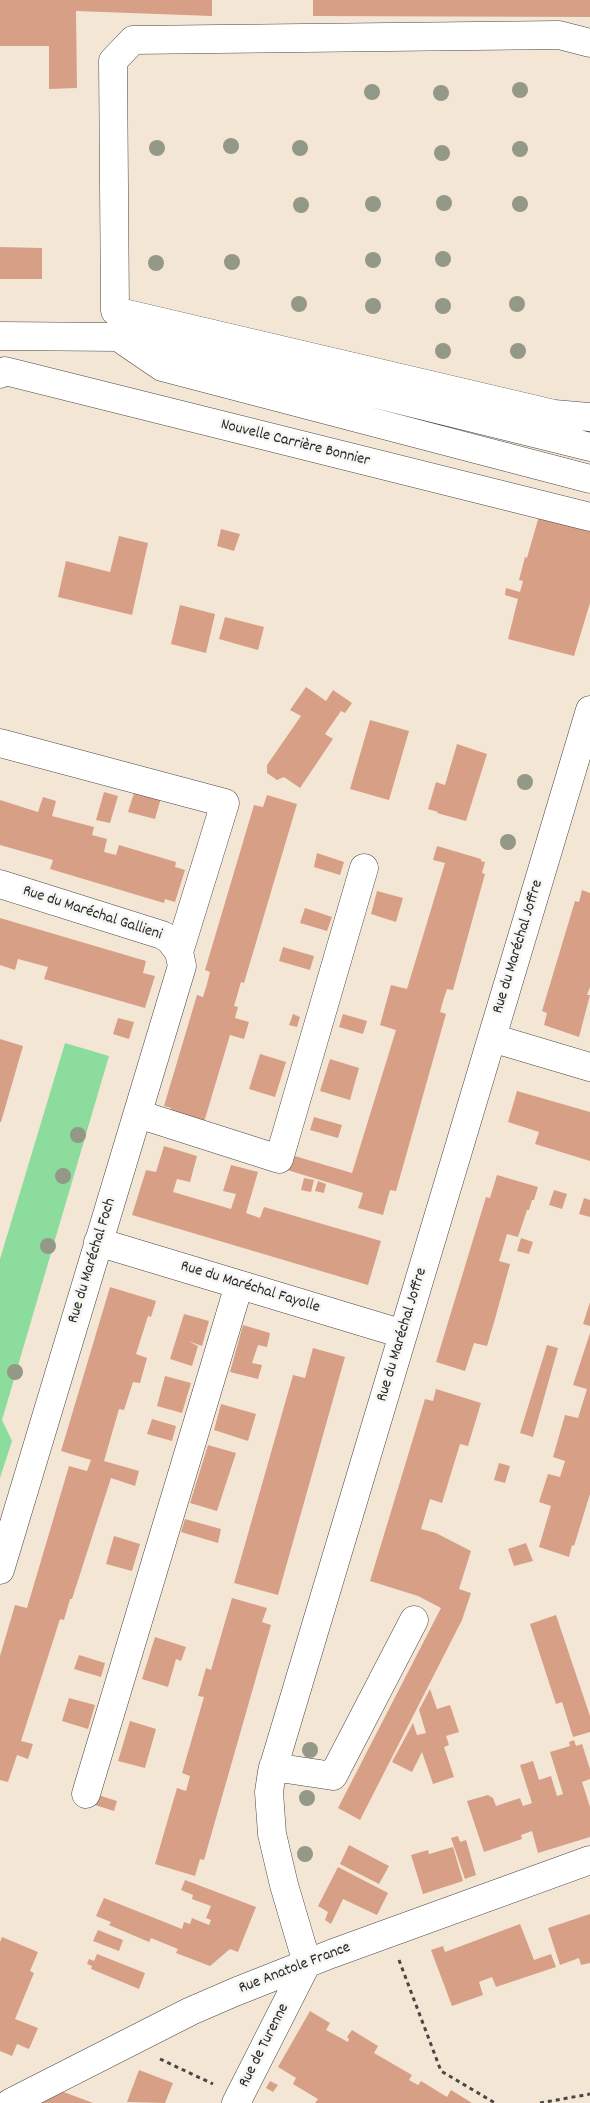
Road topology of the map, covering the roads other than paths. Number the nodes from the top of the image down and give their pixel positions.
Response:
1 (590, 43) edge
2 (116, 324) junction
3 (0, 336) edge
4 (0, 374) edge
5 (590, 417) edge
6 (590, 446) edge
7 (590, 479) edge
8 (590, 518) edge
9 (590, 710) edge
10 (0, 743) edge
11 (364, 868) dead end
12 (0, 884) edge
13 (179, 952) junction
14 (492, 1038) junction
15 (590, 1067) edge
16 (138, 1114) junction
17 (98, 1242) junction
18 (239, 1285) junction
19 (403, 1334) junction
20 (0, 1570) edge
21 (414, 1620) dead end
22 (273, 1767) junction
23 (86, 1794) dead end
24 (590, 1860) edge
25 (307, 1963) junction
26 (237, 2100) edge
27 (10, 2103) edge

1 - 2 street
2 - 3 street
2 - 5 street
2 - 6 street
2 - 7 street
4 - 8 street, Nouvelle Carrière Bonnier
9 - 14 street, Rue du Maréchal Joffre
10 - 13 street
11 - 16 street
12 - 13 street, Rue du Maréchal Gallieni
13 - 16 street, Rue du Maréchal Foch
14 - 15 street
14 - 19 street, Rue du Maréchal Joffre
16 - 17 street, Rue du Maréchal Foch
17 - 18 street, Rue du Maréchal Fayolle
17 - 20 street, Rue du Maréchal Foch
18 - 19 street, Rue du Maréchal Fayolle
18 - 23 street
19 - 22 street, Rue du Maréchal Joffre
21 - 22 street
22 - 25 street, Rue du Maréchal Joffre
24 - 25 street, Rue Anatole France
25 - 26 street, Rue de Turenne
25 - 27 street, Rue Anatole France

